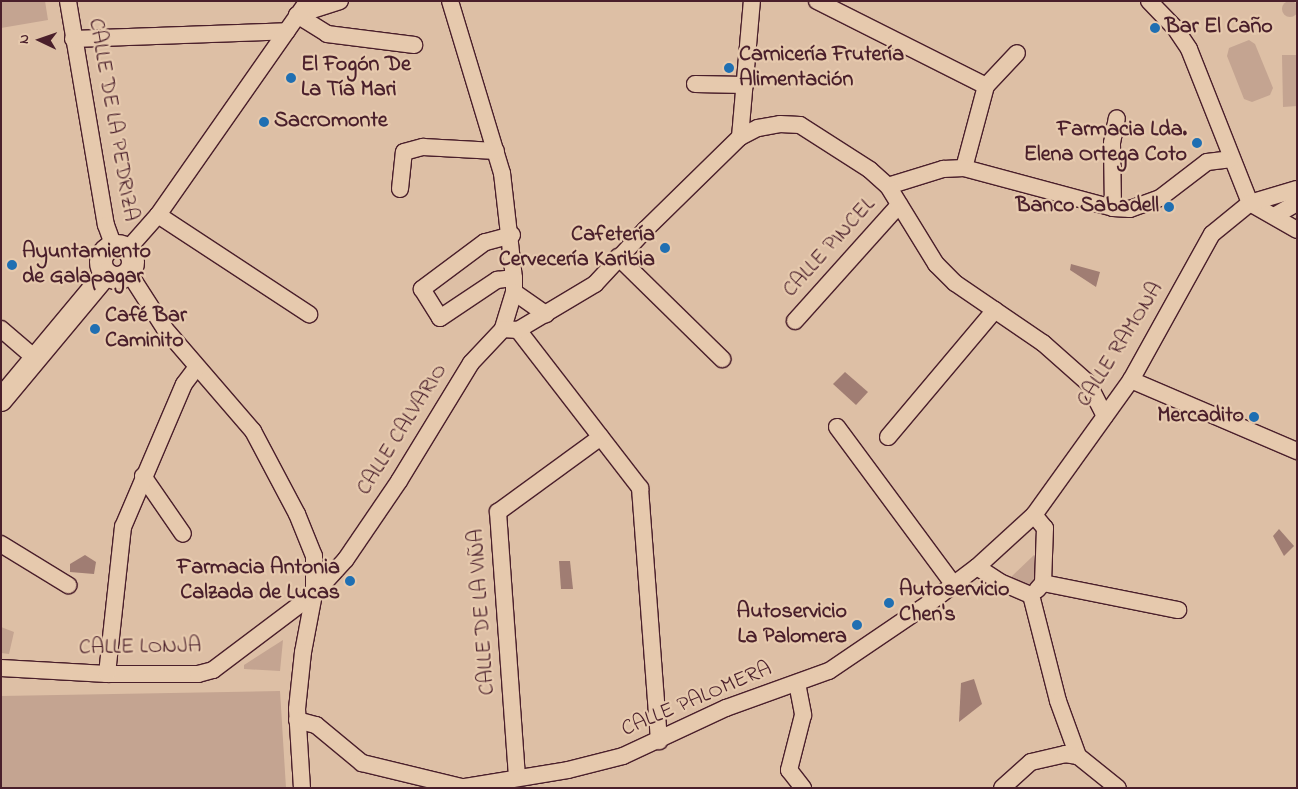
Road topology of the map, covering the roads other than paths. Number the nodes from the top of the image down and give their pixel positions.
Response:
1 (68, 1) edge
2 (340, 1) edge
3 (450, 1) edge
4 (752, 1) edge
5 (817, 1) edge
6 (1150, 2) edge
7 (302, 6) edge
8 (287, 31) junction
9 (73, 39) junction
10 (414, 45) dead end
11 (1017, 53) dead end
12 (695, 84) dead end
13 (745, 85) junction
14 (986, 86) junction
15 (1117, 118) dead end
16 (740, 138) junction
17 (496, 151) junction
18 (1230, 159) junction
19 (964, 168) junction
20 (888, 186) junction
21 (400, 189) dead end
22 (1297, 189) edge
23 (1250, 203) junction
24 (1297, 203) edge
25 (899, 204) junction
26 (1113, 208) junction
27 (158, 215) junction
28 (1276, 216) junction
29 (1297, 230) edge
30 (512, 235) junction
31 (120, 249) junction
32 (618, 257) junction
33 (129, 273) junction
34 (106, 274) junction
35 (514, 285) junction
36 (995, 310) junction
37 (309, 314) dead end
38 (546, 314) junction
39 (795, 321) dead end
40 (511, 329) junction
41 (1, 330) edge
42 (36, 359) junction
43 (722, 359) dead end
44 (197, 366) junction
45 (1131, 380) junction
46 (1, 400) edge
47 (1105, 416) junction
48 (837, 427) dead end
49 (601, 437) junction
50 (888, 437) dead end
51 (1297, 451) edge
52 (142, 476) junction
53 (1034, 515) junction
54 (183, 534) dead end
55 (1, 544) edge
56 (977, 566) junction
57 (953, 584) junction
58 (68, 585) dead end
59 (1037, 589) junction
60 (314, 594) junction
61 (1178, 610) dead end
62 (1, 668) edge
63 (108, 674) junction
64 (797, 683) junction
65 (297, 720) junction
66 (659, 741) junction
67 (1078, 756) junction
68 (517, 777) junction
69 (460, 787) edge
70 (302, 788) edge
71 (803, 788) edge
72 (1002, 788) edge
73 (1118, 788) edge

1 - 9 street, CALLE DE LA PEDRIZA
2 - 7 street
3 - 17 street
4 - 13 street
5 - 14 street
6 - 18 street
7 - 8 street
7 - 10 street
8 - 9 street
8 - 27 street
9 - 31 street, CALLE DE LA PEDRIZA
11 - 14 street
12 - 13 street
13 - 16 street
14 - 19 street
15 - 26 street
16 - 20 street, CALLE CALVARIO
16 - 32 street, CALLE CALVARIO
17 - 21 street
17 - 30 street
18 - 23 street
18 - 26 street
19 - 20 street
19 - 26 street
20 - 25 street, CALLE CALVARIO
22 - 23 street
23 - 28 street
23 - 45 street, CALLE RAMONA
24 - 28 street
25 - 36 street, CALLE CALVARIO
25 - 39 street, CALLE PINCEL
27 - 31 street
27 - 37 street
28 - 29 street
30 - 35 street
30 - 35 street
31 - 33 street
31 - 34 street
32 - 38 street, CALLE CALVARIO
32 - 43 street
33 - 34 street
33 - 44 street
34 - 42 street
35 - 38 street
35 - 40 street
36 - 47 street, CALLE CALVARIO
36 - 50 street
38 - 40 street, CALLE CALVARIO
40 - 49 street
40 - 60 street, CALLE CALVARIO
41 - 42 street
42 - 46 street
44 - 52 street
44 - 60 street
45 - 47 street, CALLE RAMONA
45 - 51 street
47 - 53 street, CALLE RAMONA
48 - 57 street
49 - 66 street
49 - 68 street, CALLE DE LA VIÑA
52 - 54 street
52 - 63 street
53 - 56 street, CALLE RAMONA
53 - 59 street
55 - 58 street
56 - 57 street, CALLE RAMONA
56 - 59 street
57 - 64 street, CALLE PALOMERA
59 - 61 street
59 - 67 street
60 - 63 street, CALLE LONJA
60 - 65 street
62 - 63 street, CALLE LONJA
64 - 66 street, CALLE PALOMERA
64 - 71 street
65 - 69 street, CALLE PALOMERA
65 - 70 street
66 - 68 street, CALLE PALOMERA
67 - 72 street
67 - 73 street
68 - 69 street, CALLE PALOMERA

